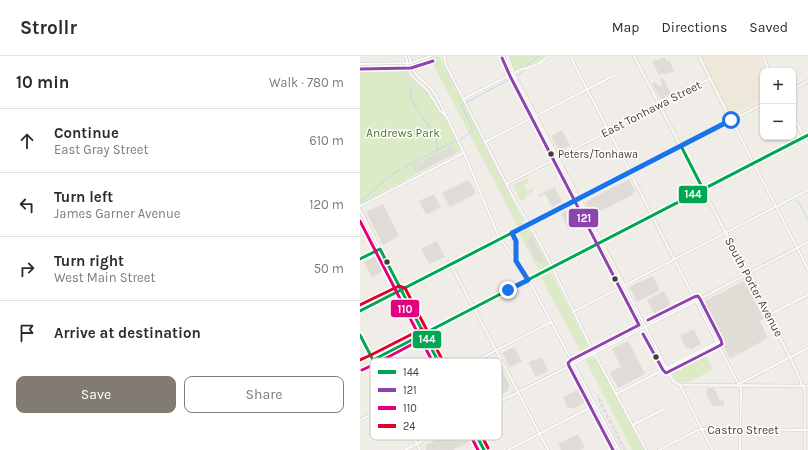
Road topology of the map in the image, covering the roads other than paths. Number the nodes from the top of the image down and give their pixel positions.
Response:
1 (406, 56) edge
2 (409, 56) edge
3 (431, 56) edge
4 (444, 56) edge
5 (507, 56) edge
6 (549, 56) edge
7 (571, 56) edge
8 (634, 56) edge
9 (699, 56) edge
10 (763, 56) edge
11 (407, 63) junction
12 (410, 63) junction
13 (360, 64) edge
14 (769, 68) edge
15 (615, 75) dead end
16 (515, 76) junction
17 (709, 79) junction
18 (808, 81) edge
19 (796, 87) edge
20 (587, 90) junction
21 (463, 99) junction
22 (659, 105) junction
23 (760, 106) edge
24 (445, 115) junction
25 (536, 116) junction
26 (731, 120) junction
27 (796, 122) edge
28 (608, 131) junction
29 (808, 135) edge
30 (804, 137) junction
31 (485, 142) junction
32 (808, 145) edge
33 (681, 146) junction
34 (464, 153) junction
35 (558, 157) junction
36 (753, 163) junction
37 (630, 172) junction
38 (507, 184) junction
39 (703, 189) junction
40 (808, 190) edge
41 (579, 198) junction
42 (360, 206) edge
43 (775, 206) junction
44 (360, 210) edge
45 (652, 216) junction
46 (529, 225) junction
47 (725, 232) junction
48 (512, 233) junction
49 (501, 239) junction
50 (601, 242) junction
51 (808, 242) edge
52 (797, 248) junction
53 (380, 249) junction
54 (360, 259) edge
55 (674, 259) junction
56 (516, 261) junction
57 (451, 265) junction
58 (551, 268) junction
59 (808, 270) edge
60 (747, 274) junction
61 (528, 280) junction
62 (624, 285) junction
63 (402, 290) junction
64 (808, 295) edge
65 (696, 301) junction
66 (474, 307) junction
67 (360, 311) edge
68 (573, 312) junction
69 (769, 315) junction
70 (551, 322) junction
71 (645, 326) junction
72 (424, 333) junction
73 (360, 335) edge
74 (717, 342) junction
75 (808, 348) edge
76 (496, 350) junction
77 (594, 353) junction
78 (790, 357) junction
79 (372, 358) edge
80 (377, 358) edge
81 (437, 358) edge
82 (481, 358) edge
83 (500, 358) edge
84 (370, 361) edge
85 (502, 361) edge
86 (573, 364) junction
87 (360, 365) edge
88 (667, 368) junction
89 (748, 379) junction
90 (680, 385) junction
91 (739, 385) junction
92 (749, 385) junction
93 (804, 386) junction
94 (808, 386) edge
95 (518, 392) junction
96 (616, 394) junction
97 (502, 400) edge
98 (595, 405) junction
99 (664, 409) dead end
100 (370, 415) edge
101 (360, 420) edge
102 (633, 425) junction
103 (702, 429) junction
104 (740, 430) junction
105 (807, 430) edge
106 (539, 434) junction
107 (415, 440) edge
108 (425, 440) edge
109 (479, 440) edge
110 (417, 444) junction
111 (617, 446) junction
112 (405, 450) edge
113 (420, 450) edge
114 (484, 450) edge
115 (508, 450) edge
116 (548, 450) edge
117 (610, 450) edge
118 (619, 450) edge
119 (646, 450) edge
120 (659, 450) edge
121 (712, 450) edge
122 (740, 450) edge
123 (805, 450) edge

1 - 11 street
2 - 12 street
3 - 12 street
4 - 21 street
5 - 16 street
6 - 16 street
7 - 20 street
8 - 22 street, South Porter Avenue
9 - 17 street
10 - 14 street
11 - 12 street
11 - 13 street
11 - 24 street
12 - 24 street
15 - 20 street
16 - 21 street
16 - 25 street
17 - 22 street, East Tonhawa Street
17 - 26 street
18 - 19 street
20 - 25 street
20 - 28 street
21 - 31 street
22 - 28 street, East Tonhawa Street
22 - 33 street, South Porter Avenue
23 - 26 street
24 - 34 street
25 - 31 street
25 - 35 street
26 - 33 street
26 - 36 street
27 - 30 street
28 - 35 street, East Tonhawa Street
28 - 37 street
29 - 30 street
30 - 32 street
30 - 36 street
31 - 38 street
33 - 37 street
33 - 39 street, South Porter Avenue
34 - 42 street
34 - 49 street
35 - 38 street, East Tonhawa Street
35 - 41 street
36 - 39 street
36 - 43 street
37 - 41 street
37 - 45 street
38 - 46 street
39 - 45 street
39 - 47 street, South Porter Avenue
40 - 43 street
41 - 46 street
41 - 50 street
43 - 47 street
43 - 52 street
44 - 53 street
45 - 50 street
45 - 55 street
46 - 48 street
46 - 58 street
47 - 55 street
47 - 60 street, South Porter Avenue
48 - 49 street
48 - 56 street
49 - 56 street
49 - 57 street
50 - 58 street
50 - 62 street
51 - 52 street
52 - 59 street
52 - 60 street
53 - 54 street
53 - 63 street
55 - 62 street
55 - 65 street
56 - 61 street
57 - 63 street
57 - 66 street
58 - 61 street
58 - 68 street
60 - 65 street
60 - 69 street, South Porter Avenue
61 - 66 street
61 - 70 street
62 - 68 street
62 - 71 street
63 - 67 street
63 - 72 street
64 - 69 street
65 - 71 street
65 - 74 street
66 - 72 street
66 - 76 street
68 - 77 street
69 - 78 street, South Porter Avenue
70 - 76 street
70 - 86 street
71 - 77 street
71 - 88 street
72 - 80 street
72 - 81 street
73 - 79 street
74 - 88 street
74 - 91 street
75 - 78 street
76 - 82 street
76 - 83 street
77 - 86 street
77 - 96 street
78 - 89 street
78 - 93 street, South Porter Avenue
84 - 87 main road
85 - 95 street
86 - 95 street
86 - 98 street
88 - 90 street
88 - 96 street
89 - 91 street
89 - 92 street
90 - 91 street
90 - 103 street
91 - 92 street
91 - 104 street
92 - 93 street
93 - 94 street
93 - 105 street
95 - 97 street
95 - 106 street
96 - 102 street
98 - 106 street
98 - 111 street
99 - 102 street
100 - 101 street
102 - 119 street
103 - 104 street, Castro Street
103 - 120 street, Castro Street
103 - 121 street
104 - 105 street, Castro Street
104 - 122 street
105 - 123 street
106 - 115 street
106 - 116 street
107 - 110 street
108 - 110 street
109 - 114 street
110 - 112 street
110 - 113 street
111 - 117 street
111 - 118 street

